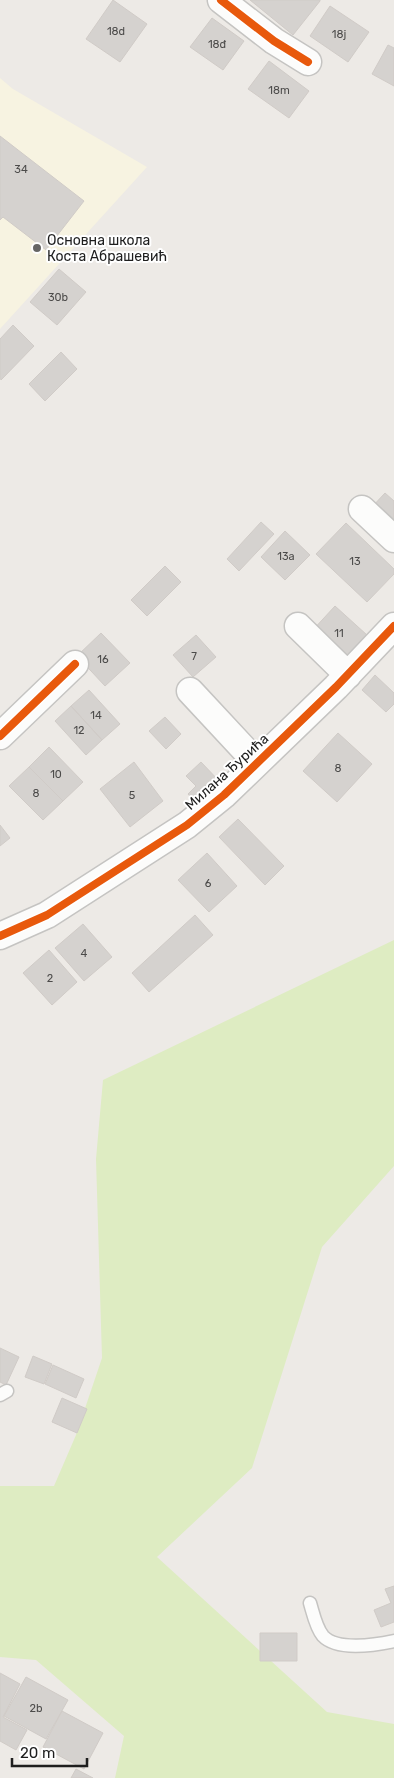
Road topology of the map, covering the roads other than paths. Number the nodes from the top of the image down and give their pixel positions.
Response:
1 (221, 0) edge
2 (308, 62) dead end
3 (362, 509) dead end
4 (394, 539) edge
5 (298, 626) dead end
6 (394, 626) edge
7 (75, 664) dead end
8 (348, 675) junction
9 (190, 691) dead end
10 (0, 736) edge
11 (257, 764) junction
12 (0, 936) edge
13 (310, 1603) dead end
14 (394, 1641) edge

1 - 2 street
3 - 4 street
5 - 8 street
6 - 8 street, Милана Ђурића
7 - 10 street
8 - 11 street, Милана Ђурића
9 - 11 street
11 - 12 street, Милана Ђурића
13 - 14 lane

